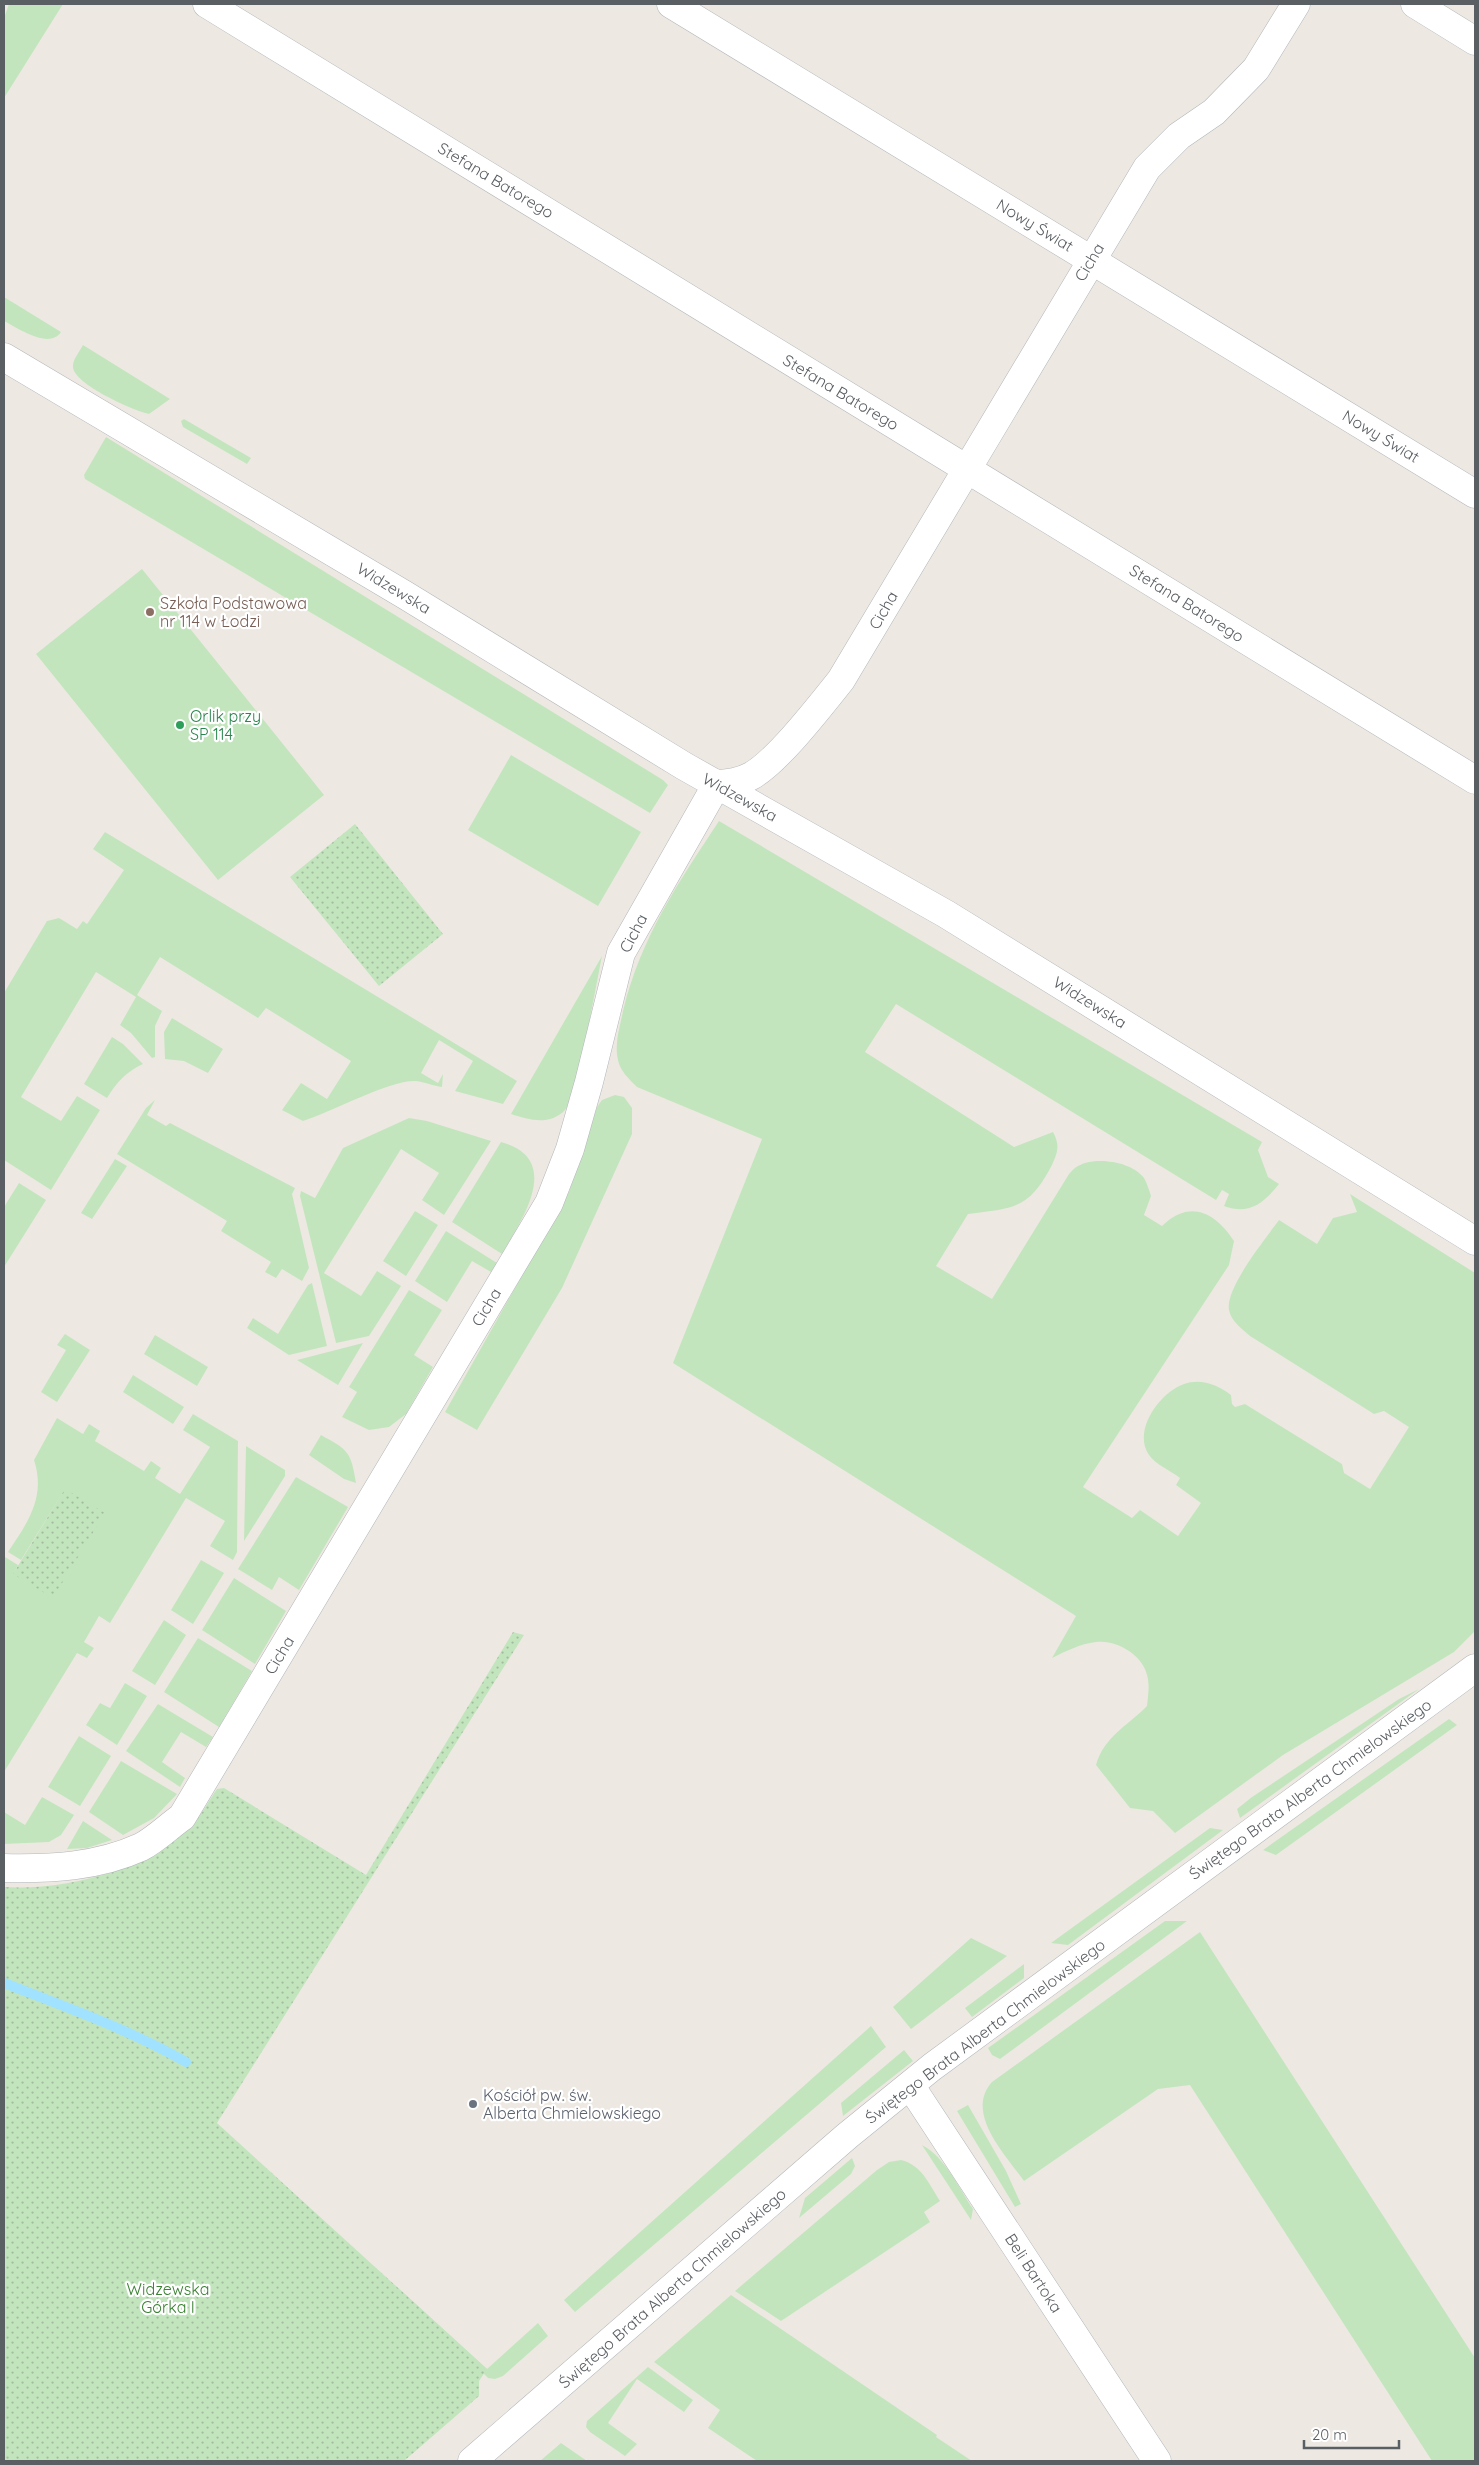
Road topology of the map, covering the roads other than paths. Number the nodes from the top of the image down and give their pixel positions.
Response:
1 (207, 4) edge
2 (671, 4) edge
3 (1296, 4) edge
4 (1415, 4) edge
5 (1475, 41) edge
6 (1091, 260) junction
7 (4, 356) edge
8 (967, 468) junction
9 (1475, 494) edge
10 (1475, 780) edge
11 (717, 784) junction
12 (1475, 1241) edge
13 (1475, 1668) edge
14 (4, 1868) edge
15 (910, 2084) junction
16 (472, 2461) edge
17 (1157, 2461) edge

1 - 8 street, Stefana Batorego
2 - 6 street, Nowy Świat
3 - 6 street, Cicha
4 - 5 street
6 - 8 street, Cicha
6 - 9 street, Nowy Świat
7 - 11 street, Widzewska
8 - 10 street, Stefana Batorego
8 - 11 street, Cicha
11 - 12 street, Widzewska
11 - 14 street, Cicha
13 - 15 street, Świętego Brata Alberta Chmielowskiego
15 - 16 street, Świętego Brata Alberta Chmielowskiego
15 - 17 street, Beli Bartoka

